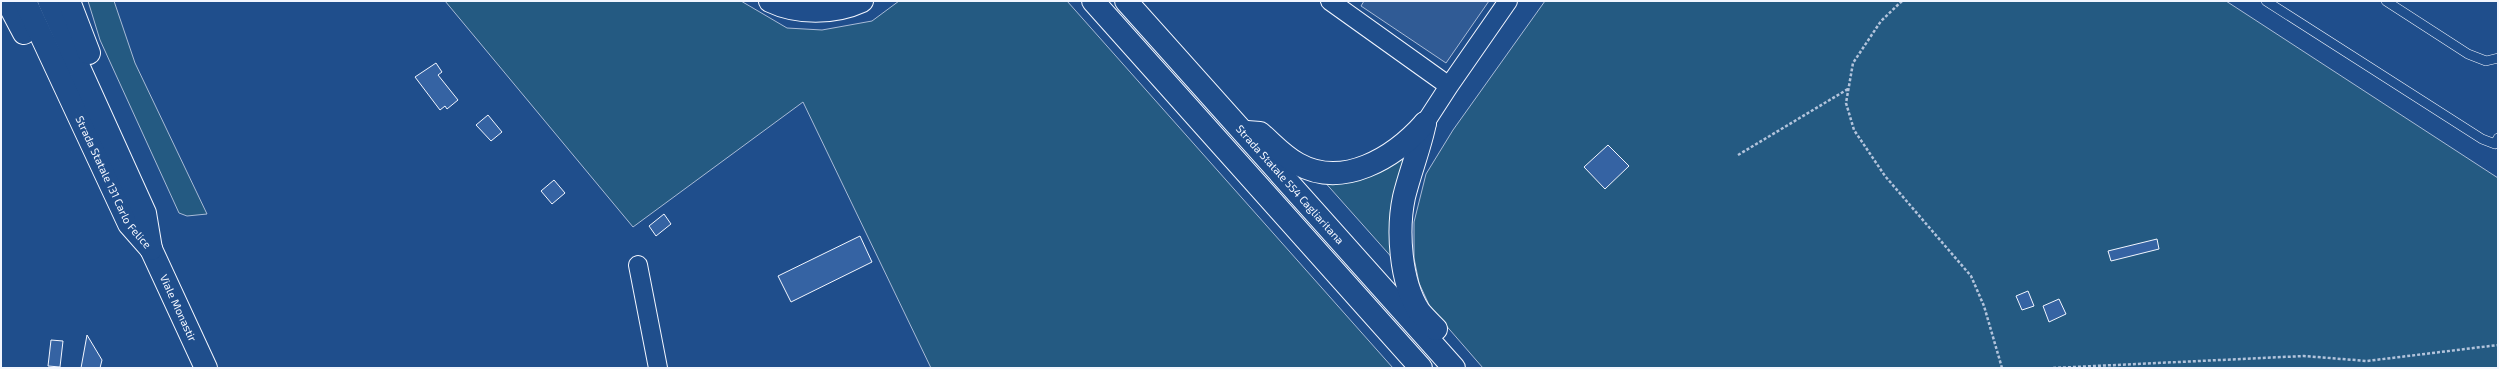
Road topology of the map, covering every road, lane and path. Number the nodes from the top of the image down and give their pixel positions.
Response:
1 (7, 1) edge
2 (25, 1) edge
3 (49, 1) edge
4 (69, 1) edge
5 (770, 1) edge
6 (862, 1) edge
7 (1093, 1) edge
8 (1126, 1) edge
9 (1330, 1) edge
10 (1508, 1) edge
11 (1902, 1) edge
12 (2266, 1) edge
13 (2386, 1) edge
14 (2498, 58) edge
15 (1449, 86) junction
16 (1848, 89) junction
17 (1425, 123) junction
18 (1241, 132) junction
19 (2498, 138) edge
20 (1738, 155) dead end
21 (120, 158) junction
22 (100, 164) junction
23 (151, 248) junction
24 (638, 265) dead end
25 (2498, 345) edge
26 (1447, 361) edge
27 (206, 368) edge
28 (658, 368) edge
29 (1421, 368) edge
30 (2002, 368) edge
31 (2053, 368) edge

1 - 22 main road
2 - 22 main road, Strada Statale 131 Carlo Felice
3 - 21 main road, Strada Statale 131 Carlo Felice
4 - 21 main road
5 - 6 main road
7 - 29 main road, Strada Statale 554 Cagliaritana
8 - 18 main road, Strada Statale 554 Cagliaritana
9 - 15 street
10 - 15 street
11 - 16 path
12 - 19 lane
13 - 14 lane
15 - 17 street
16 - 20 path
16 - 30 path
17 - 18 main road
17 - 26 main road
18 - 26 main road, Strada Statale 554 Cagliaritana
21 - 23 main road, Strada Statale 131 Carlo Felice
22 - 23 main road, Strada Statale 131 Carlo Felice
23 - 27 main road, Viale Monastir
24 - 28 street
25 - 31 path

